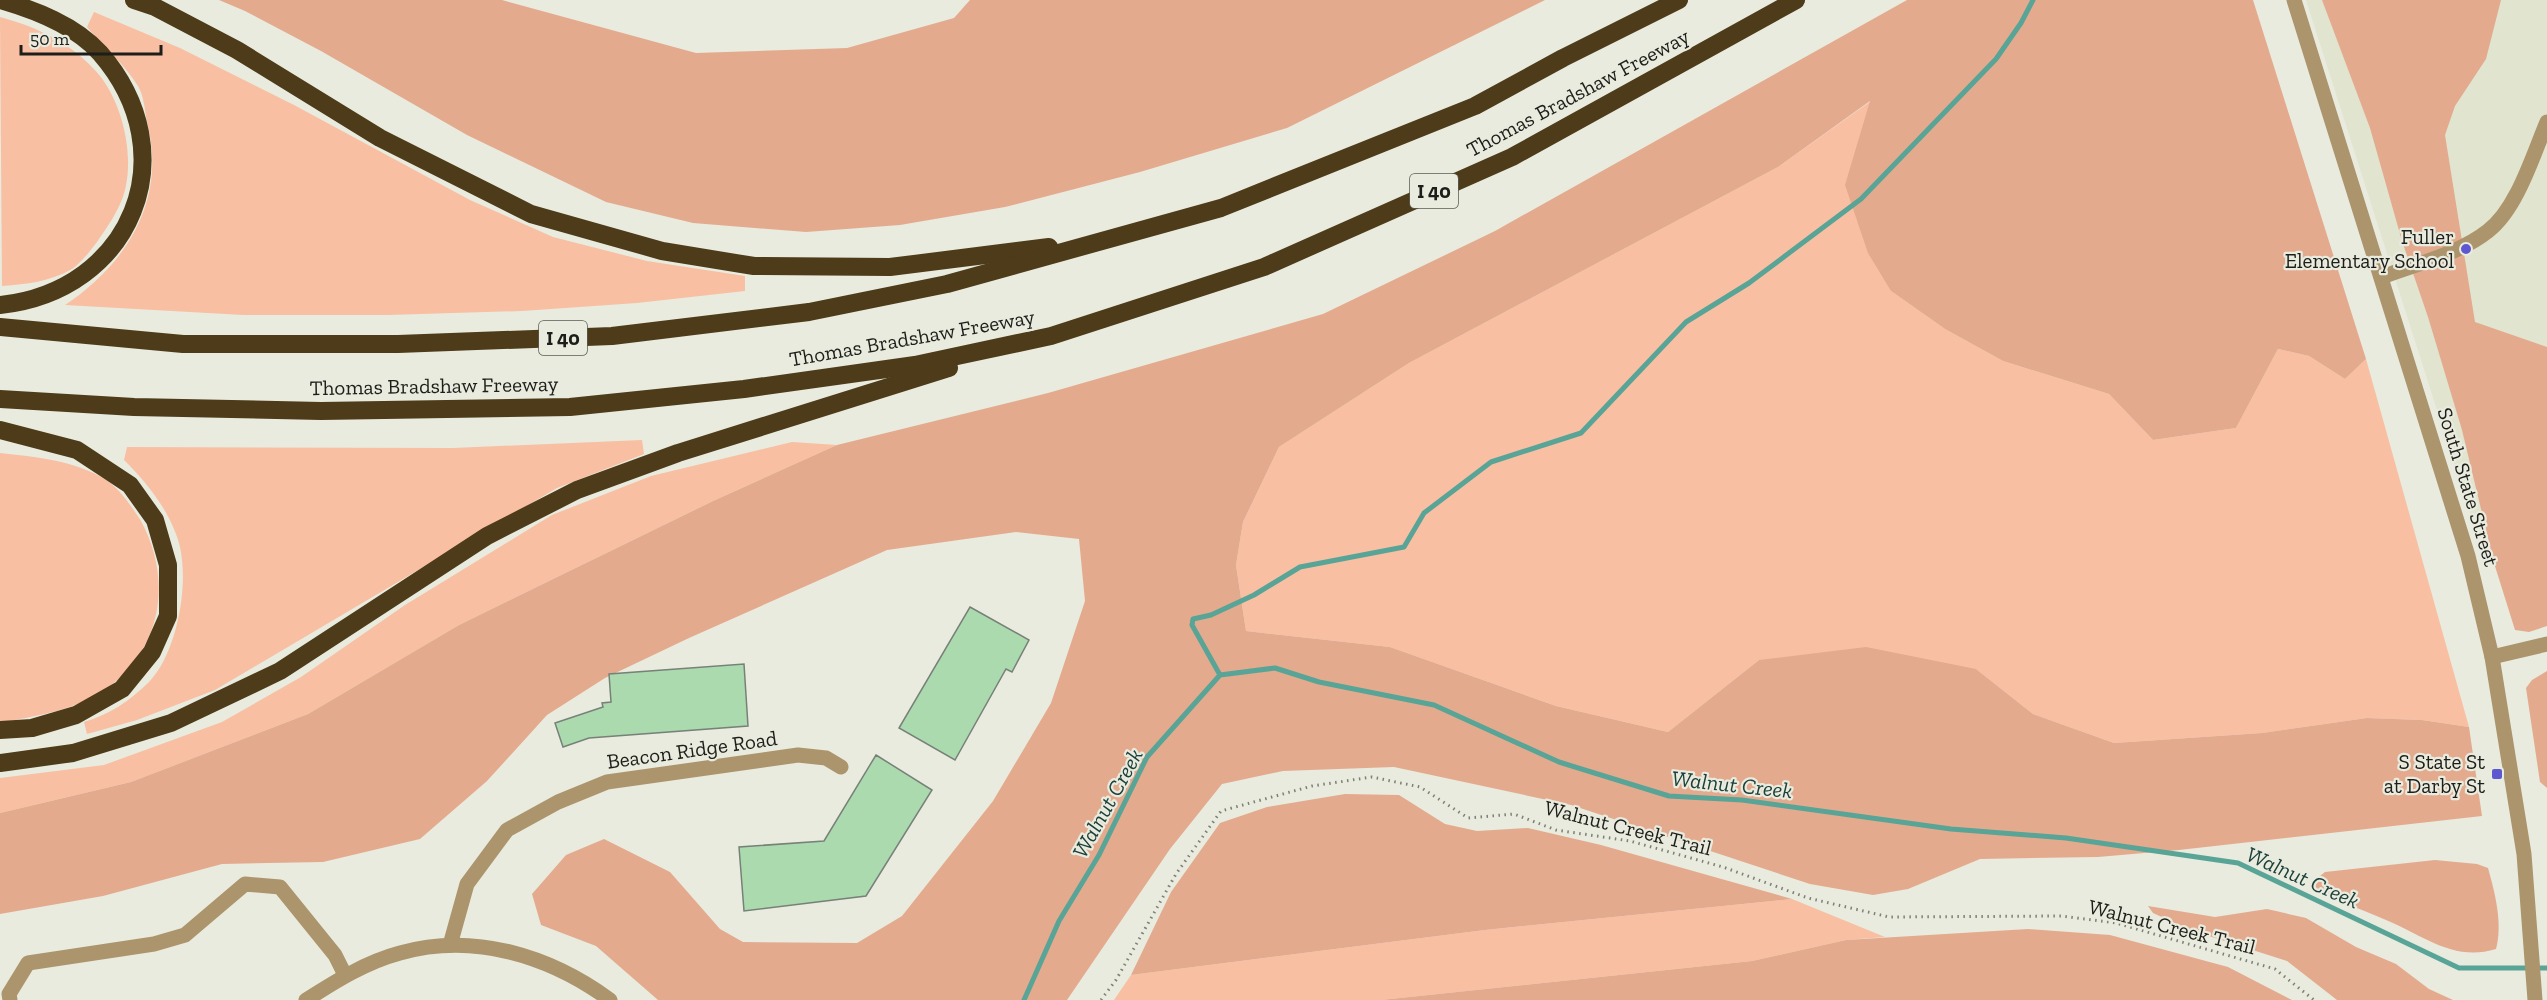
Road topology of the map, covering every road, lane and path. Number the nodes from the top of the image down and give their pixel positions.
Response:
1 (0, 0) edge
2 (134, 0) edge
3 (1679, 0) edge
4 (1796, 0) edge
5 (2294, 0) edge
6 (2547, 122) edge
7 (1116, 239) junction
8 (2382, 277) junction
9 (0, 305) edge
10 (0, 327) edge
11 (1052, 336) junction
12 (0, 399) edge
13 (0, 430) edge
14 (2547, 644) edge
15 (2492, 657) junction
16 (0, 730) edge
17 (0, 763) edge
18 (841, 767) dead end
19 (450, 945) junction
20 (345, 975) junction
21 (10, 1000) edge
22 (306, 1000) edge
23 (610, 1000) edge
24 (1101, 1000) edge
25 (2314, 1000) edge
26 (2535, 1000) edge

1 - 9 highway
2 - 7 highway
3 - 7 highway, Thomas Bradshaw Freeway / I 40
4 - 11 highway, Thomas Bradshaw Freeway / I 40
5 - 8 street, South State Street
6 - 8 street
7 - 10 highway, Thomas Bradshaw Freeway / I 40
8 - 15 street, South State Street
11 - 12 highway, Thomas Bradshaw Freeway / I 40
11 - 17 highway
13 - 16 highway
14 - 15 street
15 - 26 street, South State Street
18 - 19 street, Beacon Ridge Road
19 - 20 street
19 - 23 street
20 - 21 street
20 - 22 street
24 - 25 path, Walnut Creek Trail

